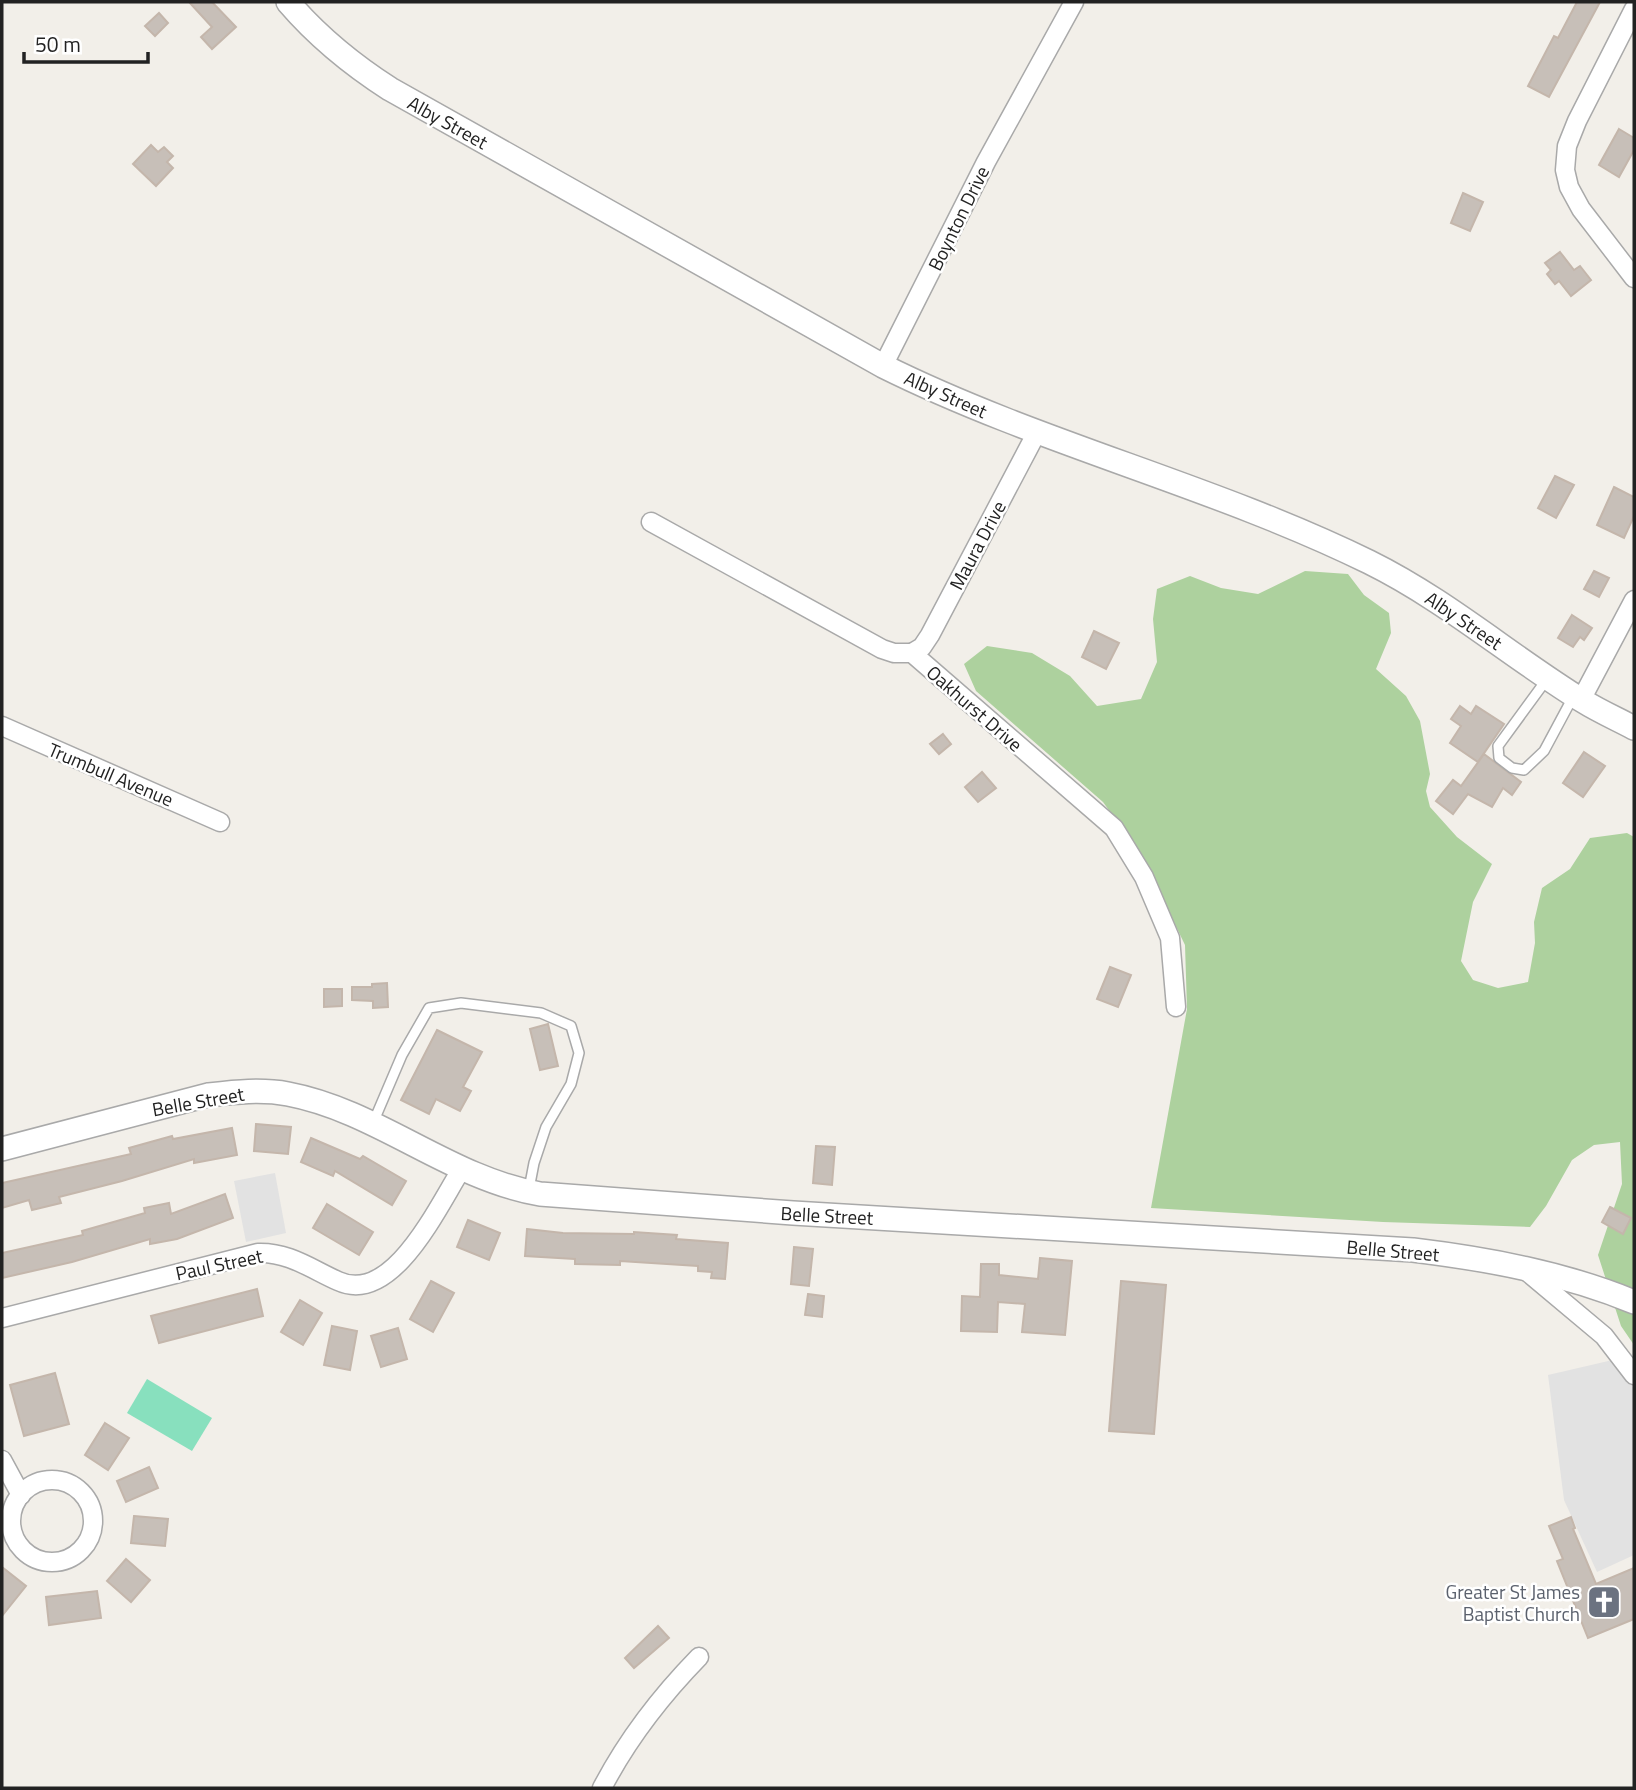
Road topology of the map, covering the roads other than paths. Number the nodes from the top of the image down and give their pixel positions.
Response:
1 (288, 2) edge
2 (1074, 2) edge
3 (1634, 9) edge
4 (1634, 278) edge
5 (883, 366) junction
6 (1038, 432) junction
7 (651, 522) dead end
8 (1634, 600) edge
9 (912, 653) junction
10 (1548, 678) junction
11 (1578, 698) junction
12 (2, 726) edge
13 (1634, 728) edge
14 (220, 822) dead end
15 (1176, 1007) dead end
16 (373, 1125) junction
17 (2, 1149) edge
18 (461, 1170) junction
19 (528, 1192) junction
20 (1522, 1268) junction
21 (1634, 1302) edge
22 (2, 1318) edge
23 (1634, 1375) edge
24 (2, 1460) edge
25 (12, 1486) edge
26 (698, 1657) dead end
27 (602, 1788) edge

1 - 5 street, Alby Street
2 - 5 street, Boynton Drive
3 - 4 street
5 - 6 street, Alby Street
6 - 9 street, Maura Drive
6 - 10 street, Alby Street
7 - 9 street, Oakhurst Drive
8 - 11 street
9 - 15 street, Oakhurst Drive
10 - 11 street, Alby Street
10 - 11 lane
11 - 13 street, Alby Street
12 - 14 street, Trumbull Avenue
16 - 17 street, Belle Street
16 - 18 street, Belle Street
16 - 19 lane
18 - 19 street, Belle Street
18 - 22 street, Paul Street
19 - 20 street, Belle Street
20 - 21 street
20 - 23 street, Belle Street
24 - 25 street
25 - 25 street
26 - 27 street

